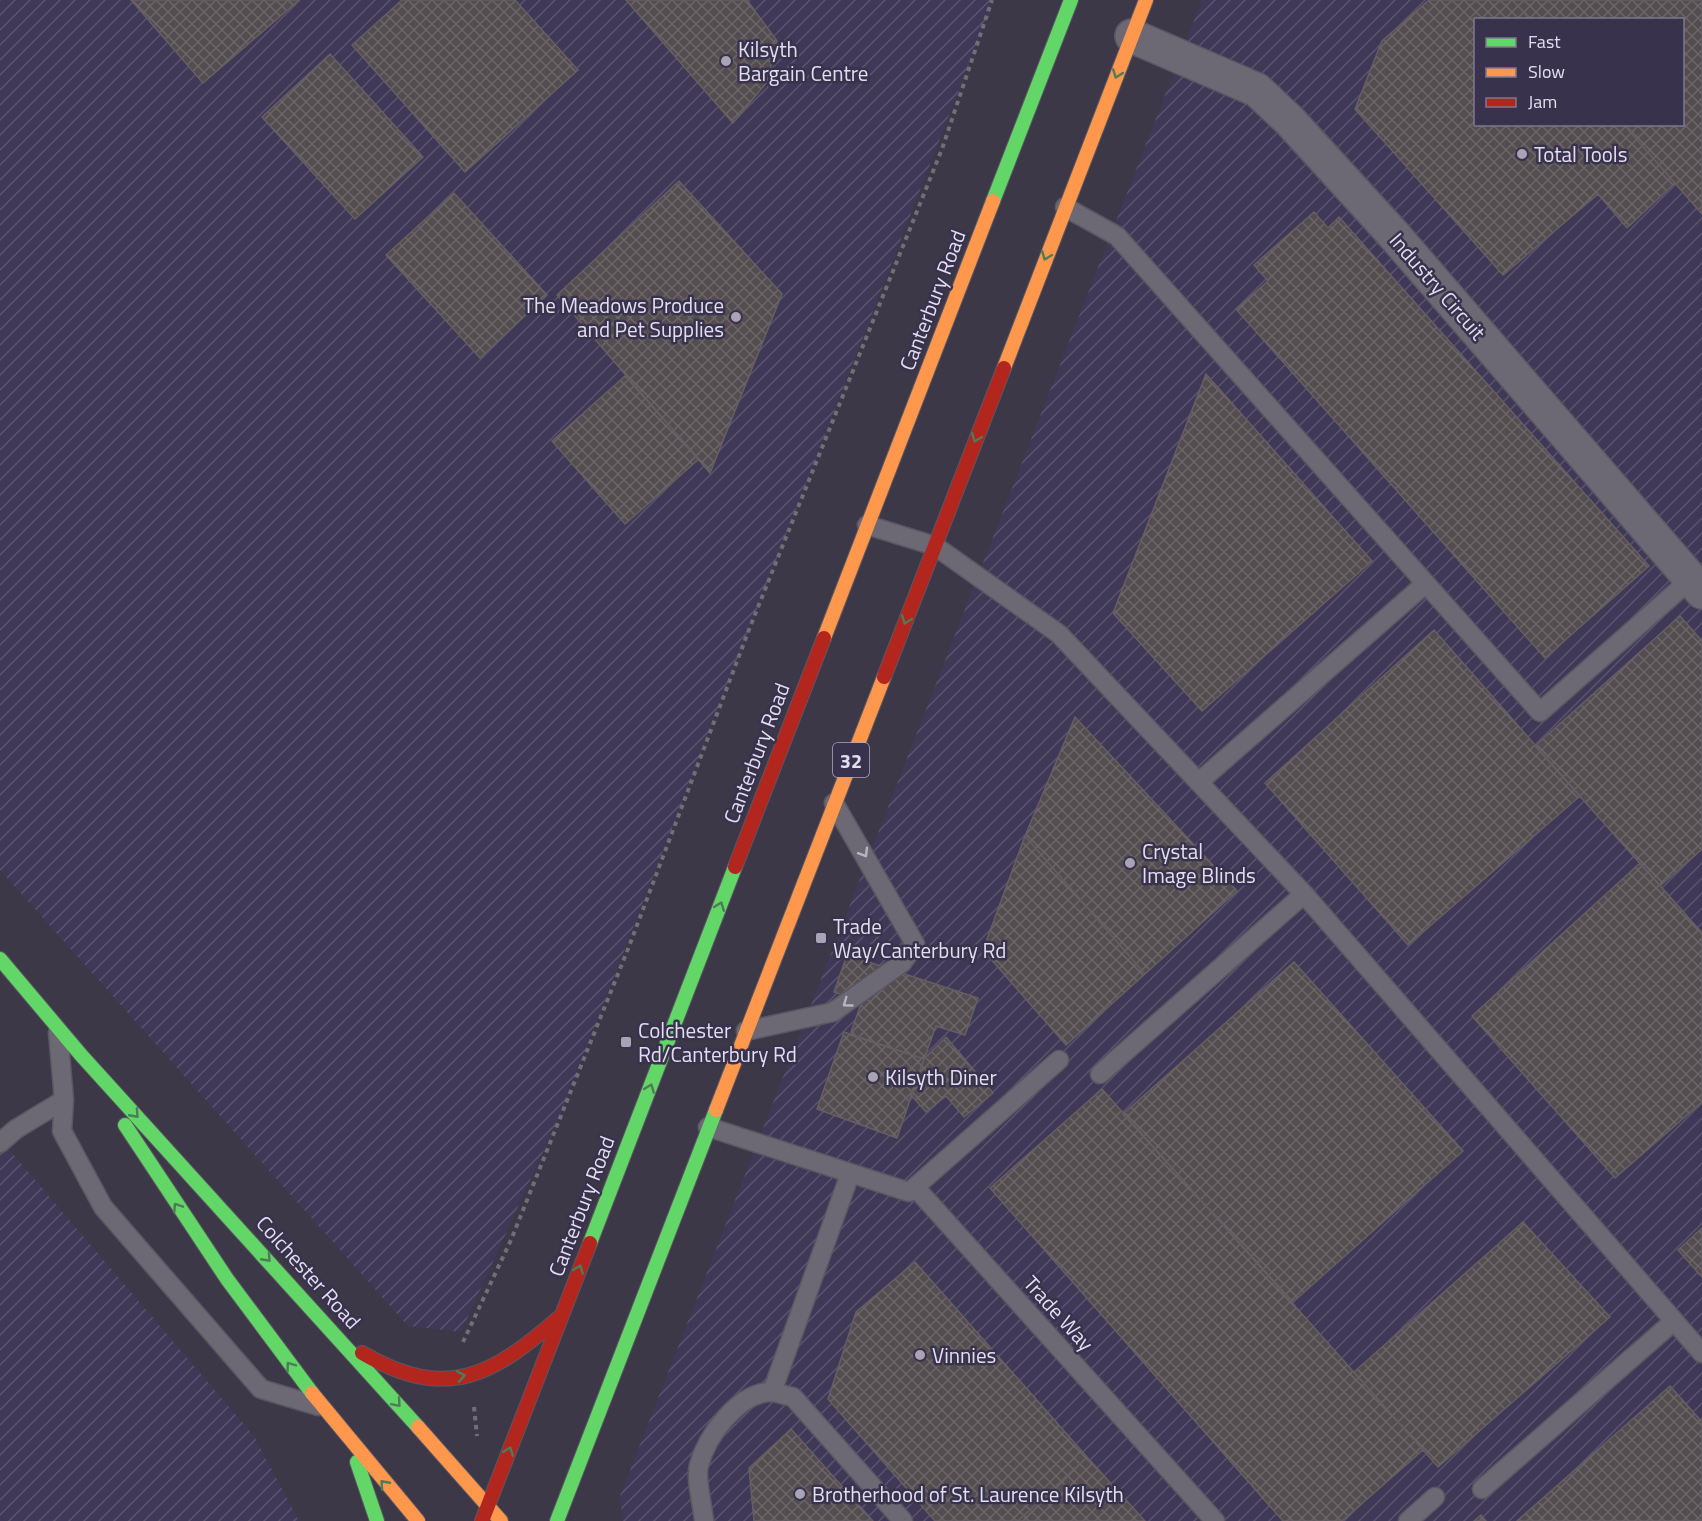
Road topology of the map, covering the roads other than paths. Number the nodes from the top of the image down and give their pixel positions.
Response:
1 (1071, 0) edge
2 (1146, 0) edge
3 (1132, 36) junction
4 (1065, 207) junction
5 (867, 525) junction
6 (935, 546) junction
7 (1425, 584) junction
8 (1696, 586) edge
9 (1200, 781) junction
10 (834, 803) junction
11 (1304, 894) junction
12 (0, 959) edge
13 (58, 1026) junction
14 (746, 1031) junction
15 (81, 1055) junction
16 (1059, 1060) dead end
17 (1100, 1074) dead end
18 (64, 1100) junction
19 (708, 1127) junction
20 (0, 1143) edge
21 (850, 1174) junction
22 (915, 1187) junction
23 (562, 1315) junction
24 (1674, 1321) junction
25 (347, 1346) junction
26 (1702, 1353) edge
27 (772, 1392) junction
28 (319, 1406) junction
29 (351, 1446) junction
30 (1482, 1489) dead end
31 (1436, 1497) dead end
32 (487, 1506) junction
33 (376, 1521) edge
34 (418, 1521) edge
35 (482, 1521) edge
36 (501, 1521) edge
37 (557, 1521) edge
38 (704, 1521) edge
39 (903, 1521) edge
40 (1215, 1521) edge
41 (1408, 1521) edge

1 - 5 main road, Canterbury Road
2 - 3 main road, 32
3 -> 4 main road, 32
3 - 8 street, Industry Circuit
4 -> 6 main road, 32
4 - 7 lane
5 - 6 lane
23 -> 5 main road, Canterbury Road
6 - 9 lane
6 -> 10 main road, 32
7 - 8 lane
7 - 9 lane
9 - 11 lane
10 - 14 main road, 32
10 -> 14 lane
11 - 17 lane
11 - 24 lane
12 - 13 main road, Colchester Road
13 - 15 main road, Colchester Road
13 - 18 lane
14 - 19 main road, 32
15 -> 25 main road, Colchester Road
28 -> 15 main road, Colchester Road
16 - 22 lane
18 - 20 lane
18 - 28 lane
19 - 21 lane
19 - 37 main road, 32
21 - 22 lane
21 - 27 lane
22 - 40 lane, Trade Way
25 -> 23 main road
32 -> 23 main road, Canterbury Road
24 - 26 lane
24 - 30 lane
25 -> 32 main road, Colchester Road
27 - 38 lane
27 - 39 lane
28 - 29 main road, Colchester Road
29 - 33 main road
34 -> 29 main road, Colchester Road
31 - 41 lane
32 - 35 main road, Canterbury Road
32 - 36 main road, Colchester Road

